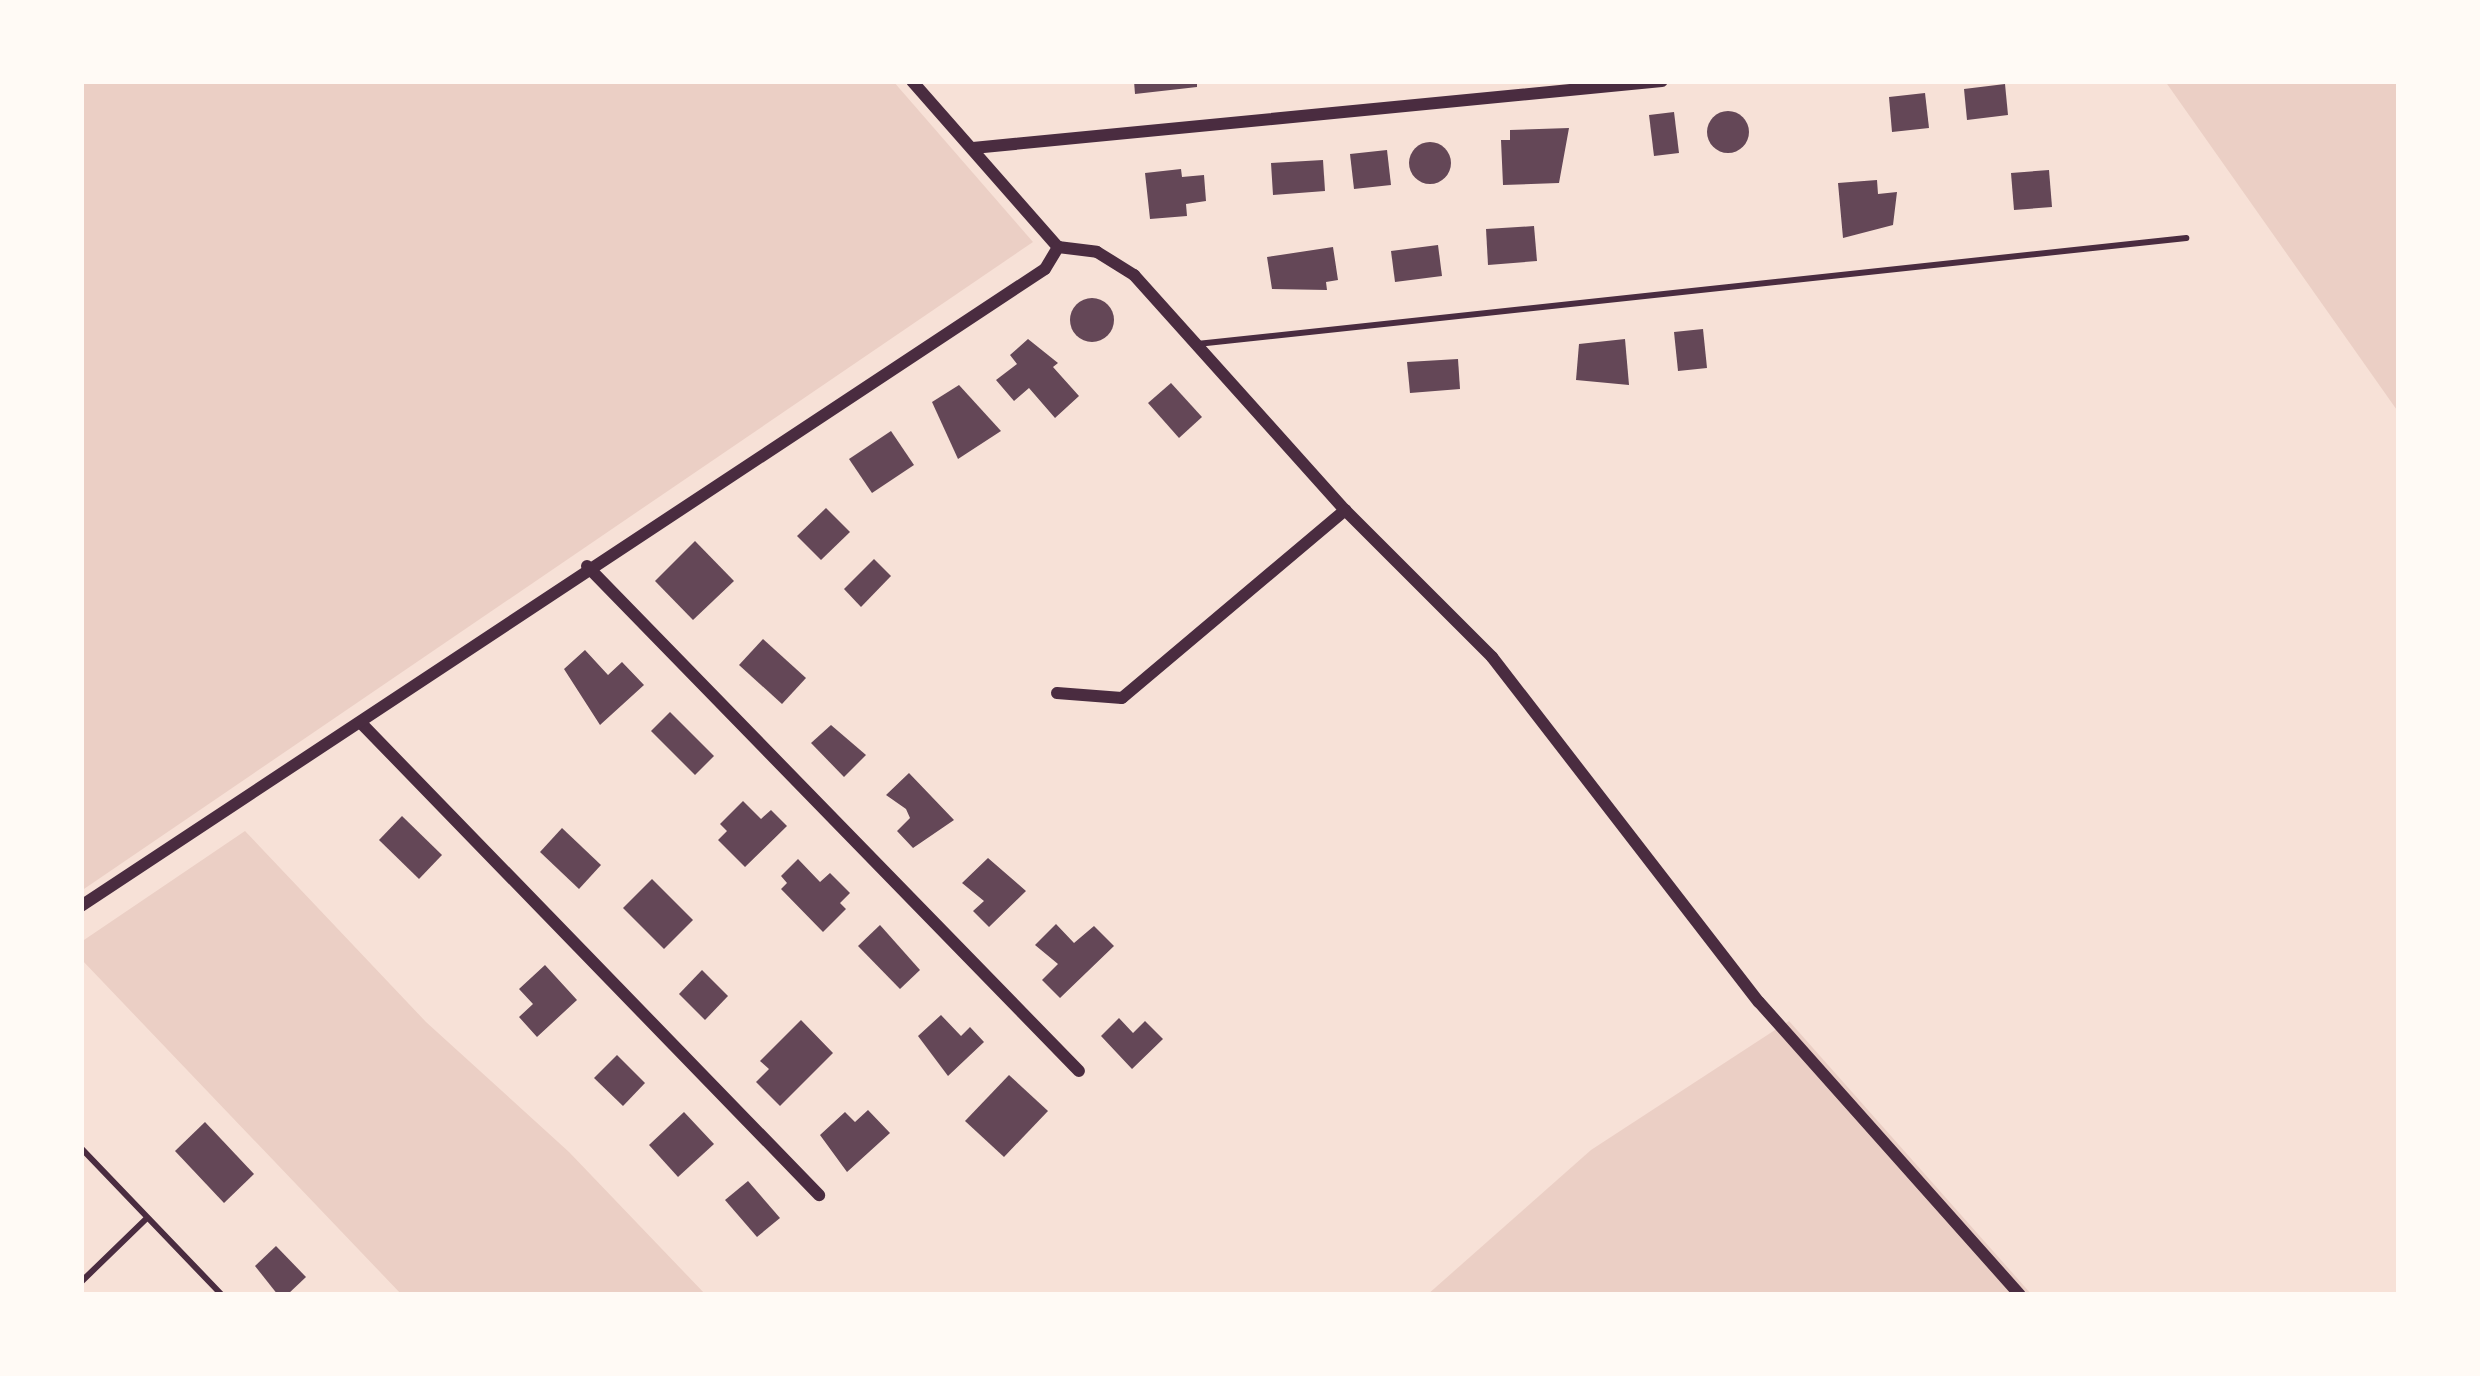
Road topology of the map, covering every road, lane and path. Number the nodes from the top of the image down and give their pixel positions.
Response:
1 (912, 81) edge
2 (1662, 81) edge
3 (973, 148) junction
4 (2186, 238) dead end
5 (1058, 247) junction
6 (1194, 344) junction
7 (1345, 510) junction
8 (587, 566) junction
9 (1057, 693) dead end
10 (362, 723) junction
11 (81, 906) edge
12 (1079, 1071) dead end
13 (81, 1148) edge
14 (820, 1196) dead end
15 (146, 1219) junction
16 (81, 1282) edge
17 (222, 1295) edge
18 (2020, 1295) edge

1 - 3 street
2 - 3 street
3 - 5 street
4 - 6 lane
5 - 6 street
5 - 8 street
6 - 7 street
7 - 9 street
7 - 18 street
8 - 10 street
8 - 12 street
10 - 11 street
10 - 14 street
13 - 15 lane
15 - 16 lane
15 - 17 lane

